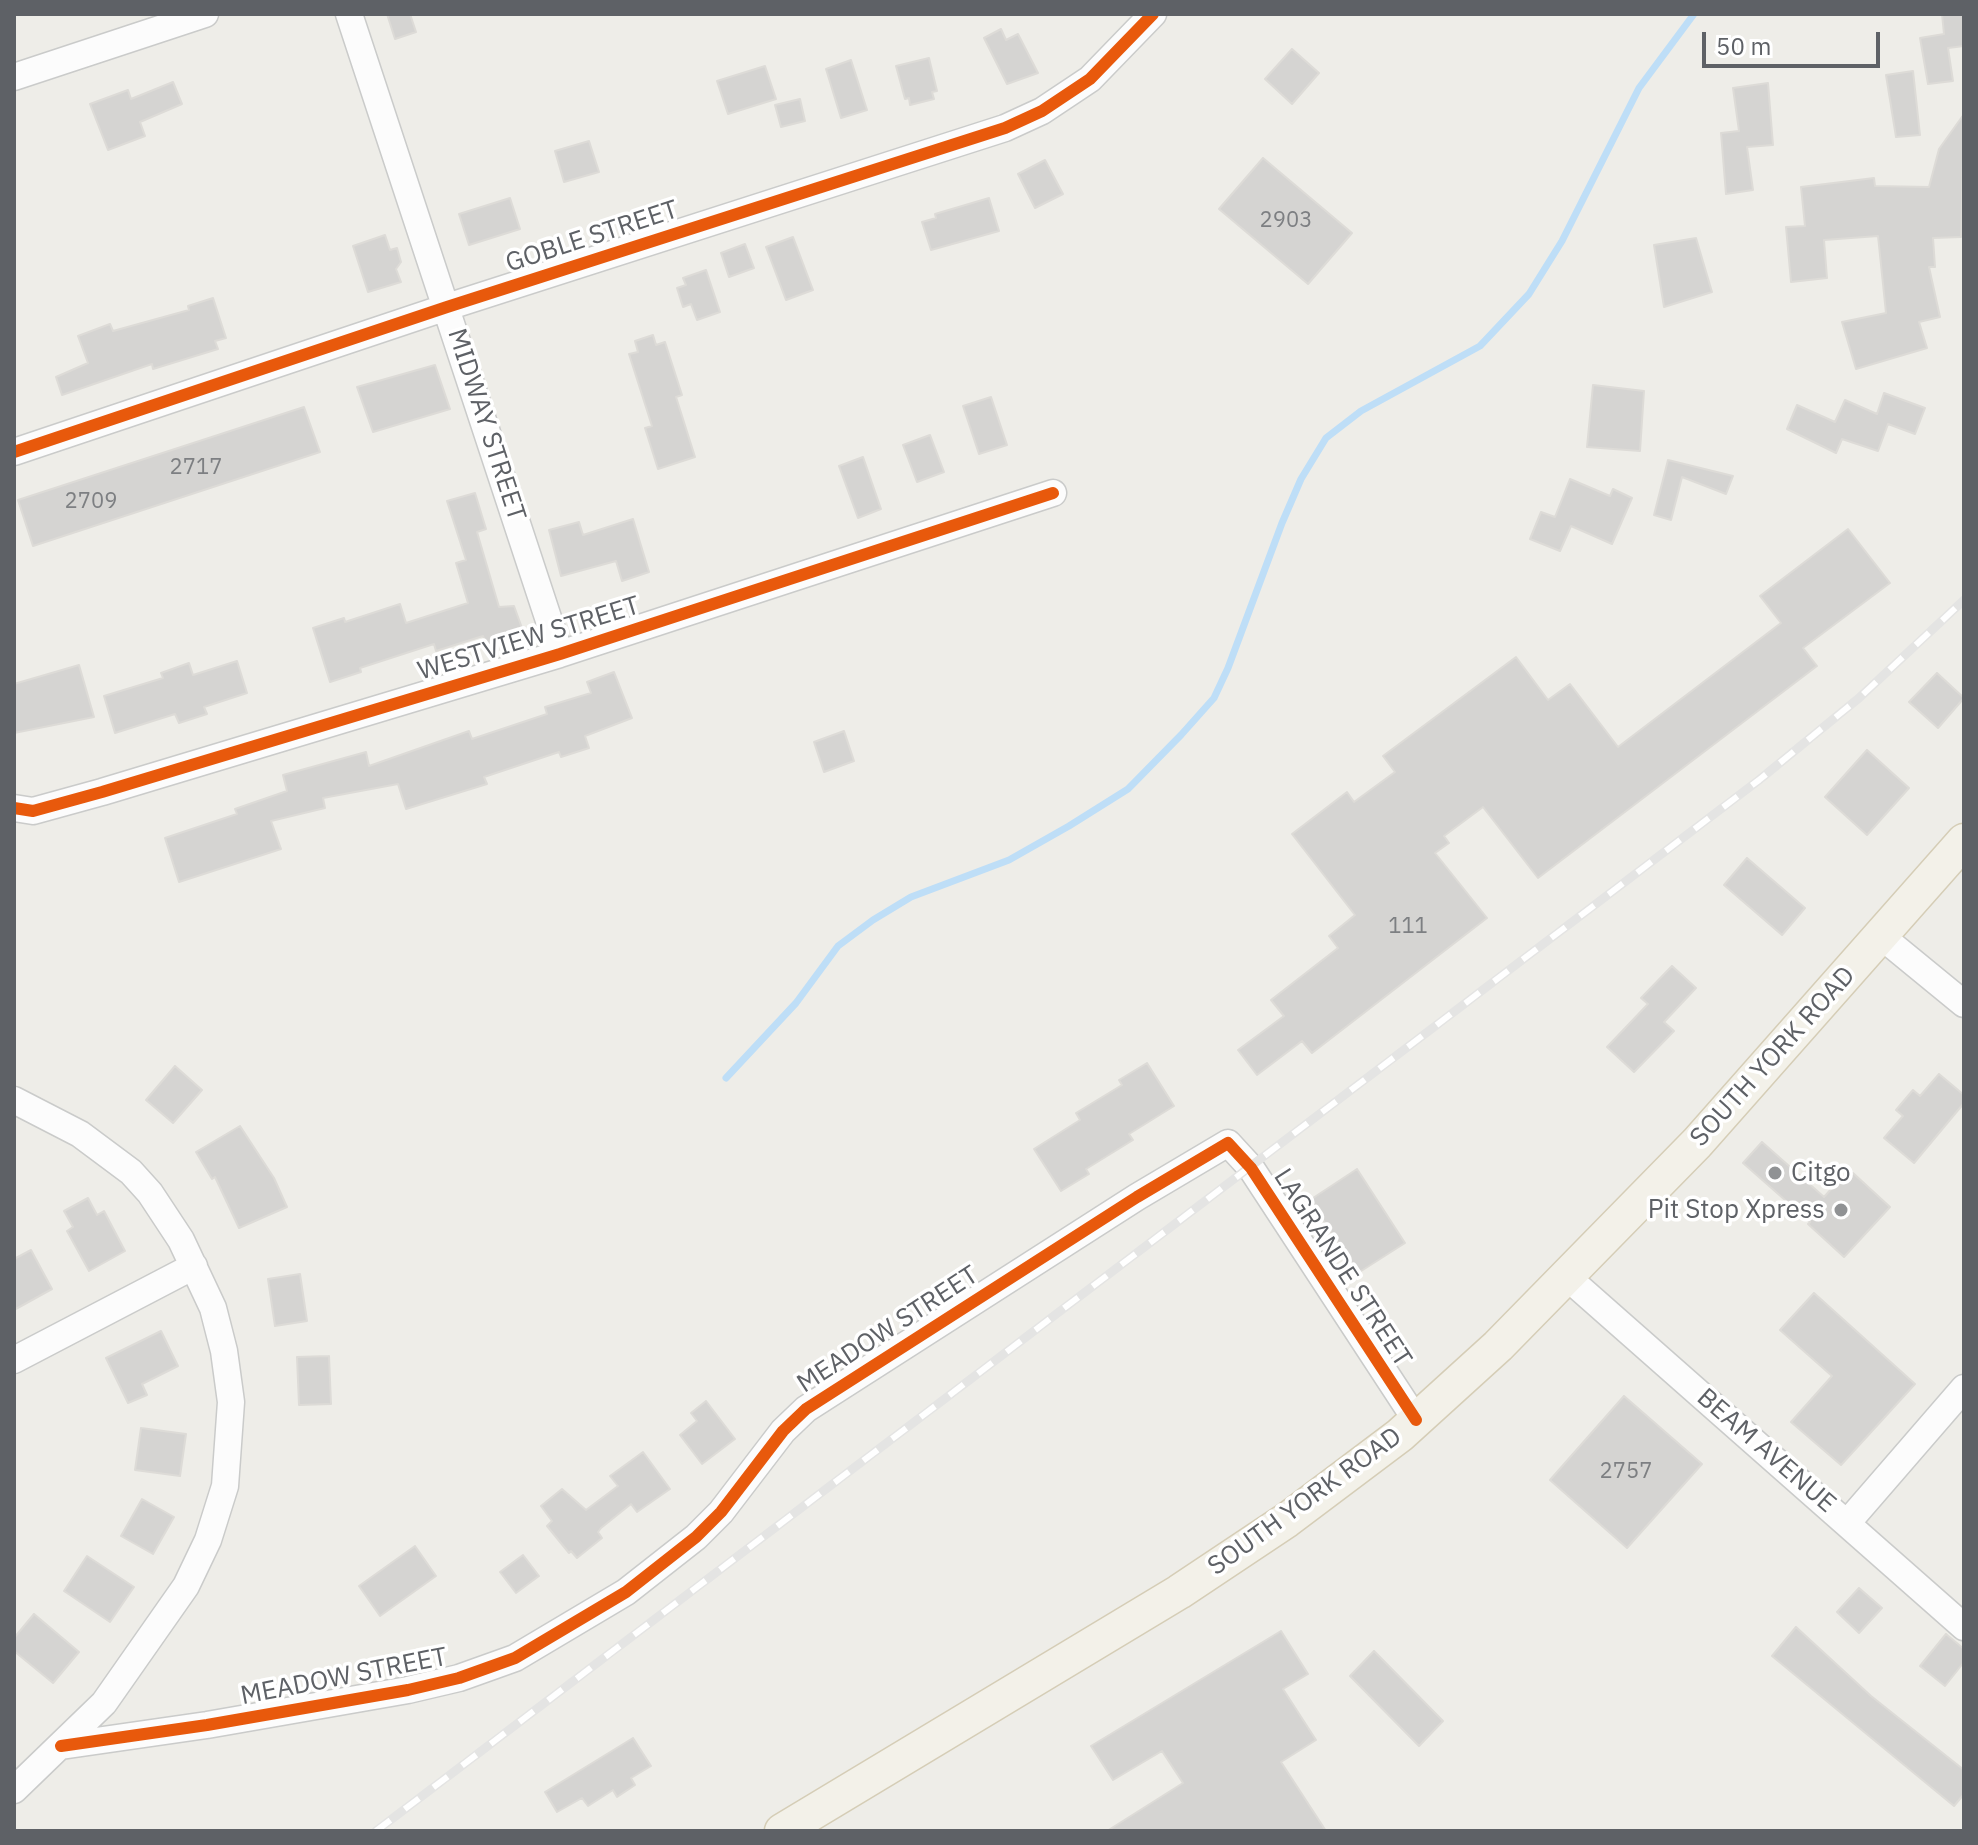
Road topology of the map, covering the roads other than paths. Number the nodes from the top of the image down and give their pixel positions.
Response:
1 (205, 14) edge
2 (349, 14) edge
3 (1153, 14) edge
4 (14, 77) edge
5 (447, 307) junction
6 (14, 452) edge
7 (1053, 493) dead end
8 (560, 654) junction
9 (14, 808) edge
10 (1964, 841) edge
11 (1881, 936) junction
12 (1964, 1004) edge
13 (14, 1100) edge
14 (1228, 1143) joint
15 (194, 1266) junction
16 (1567, 1277) junction
17 (14, 1360) edge
18 (1964, 1388) edge
19 (1416, 1420) junction
20 (1848, 1522) junction
21 (1964, 1627) edge
22 (61, 1746) junction
23 (14, 1790) edge
24 (782, 1831) edge

1 - 4 street
2 - 5 street, MIDWAY STREET
3 - 5 street, GOBLE STREET
5 - 6 street, GOBLE STREET
5 - 8 street, MIDWAY STREET
7 - 8 street, WESTVIEW STREET
8 - 9 street, WESTVIEW STREET
10 - 11 main road, SOUTH YORK ROAD
11 - 12 street
11 - 16 main road, SOUTH YORK ROAD
13 - 15 street
14 - 19 street, LAGRANDE STREET
14 - 22 street, MEADOW STREET
15 - 17 street
15 - 22 street
16 - 19 main road, SOUTH YORK ROAD
16 - 20 street, BEAM AVENUE
18 - 20 street
19 - 24 main road, SOUTH YORK ROAD
20 - 21 street, BEAM AVENUE
22 - 23 street

